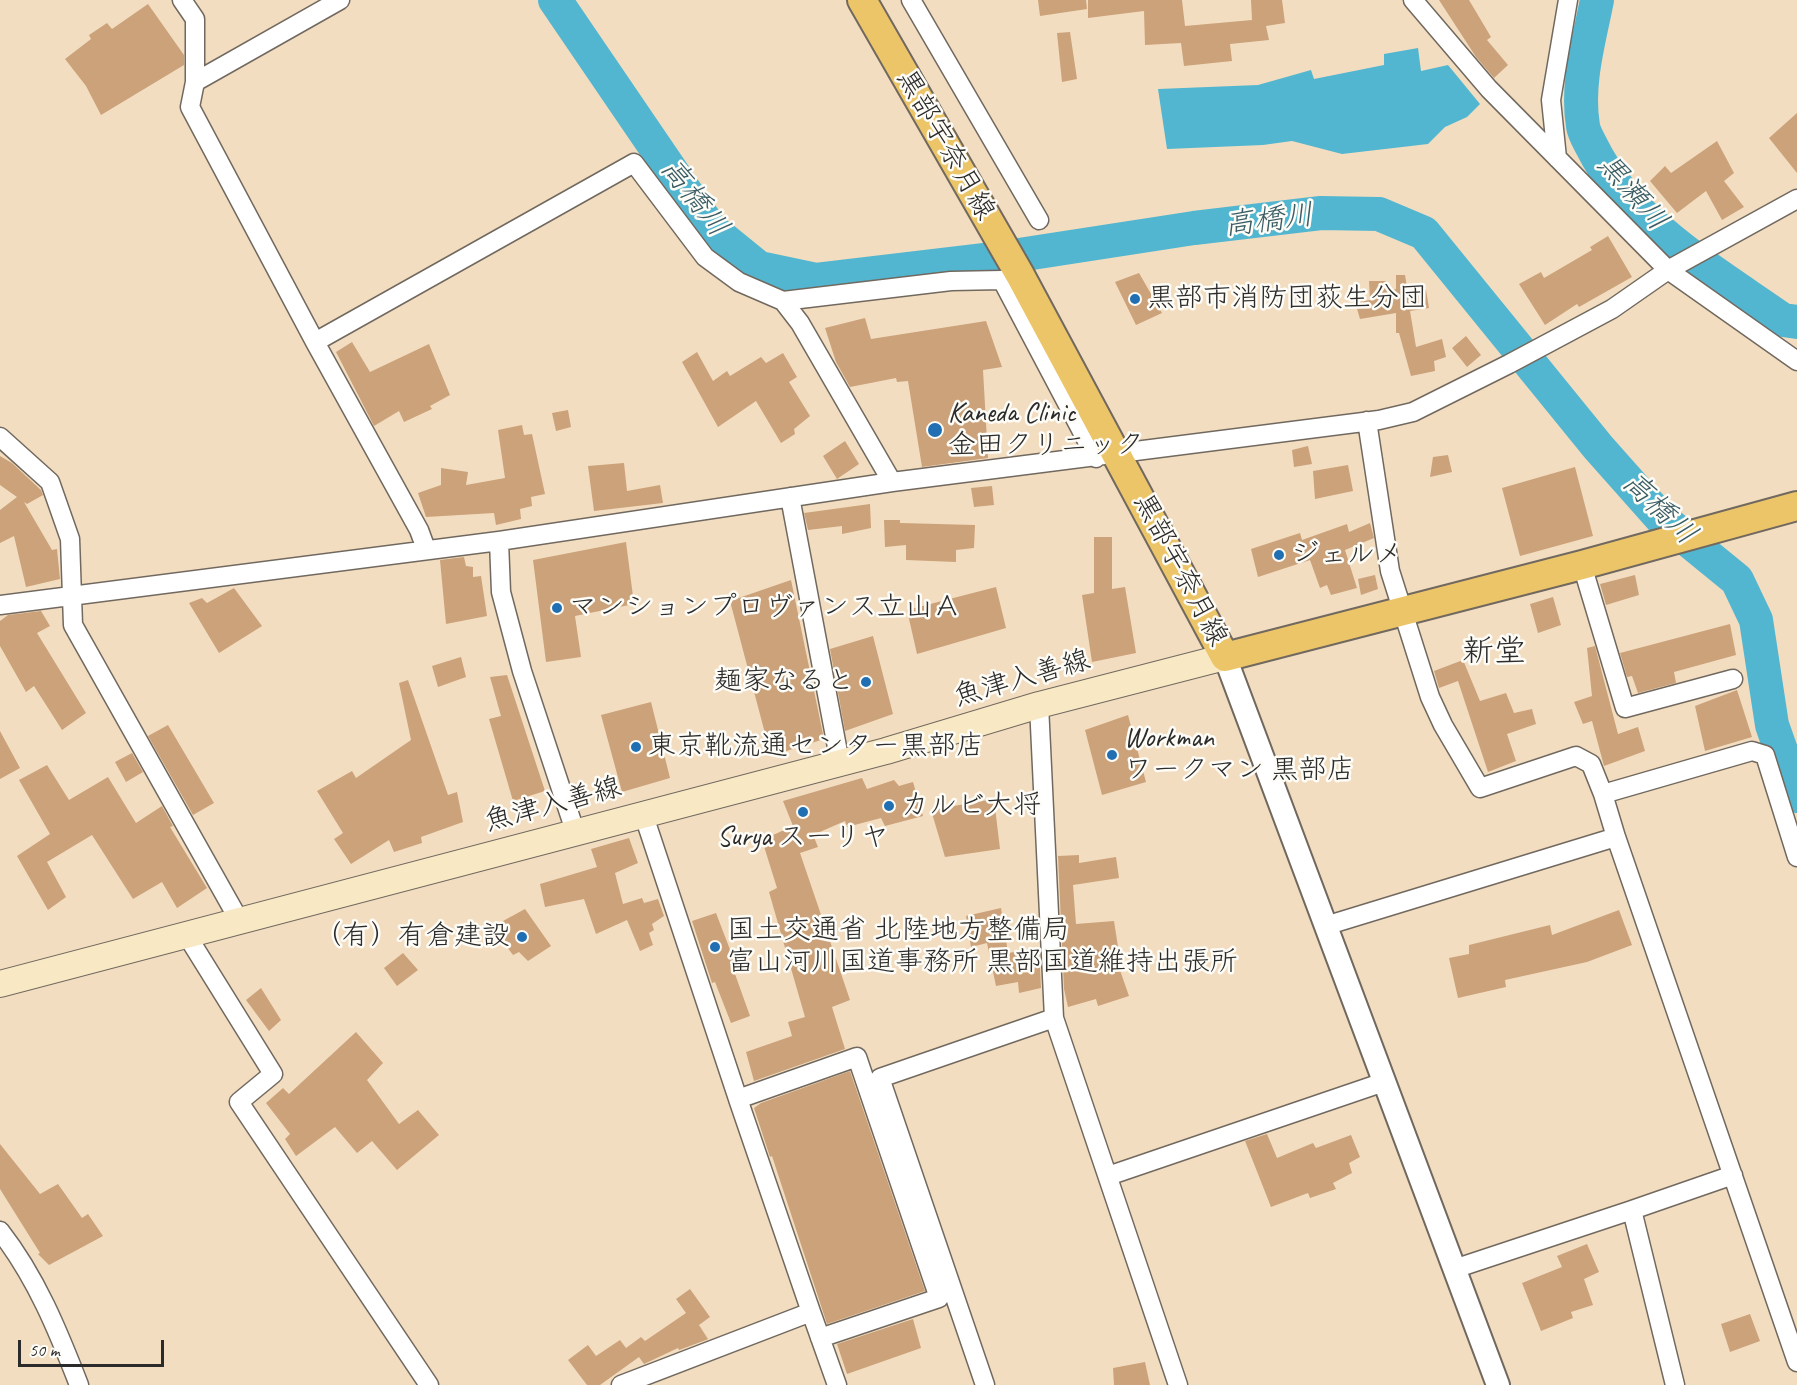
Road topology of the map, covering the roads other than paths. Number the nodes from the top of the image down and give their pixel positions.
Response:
1 (182, 0) edge
2 (340, 0) edge
3 (862, 0) edge
4 (911, 0) edge
5 (1413, 0) edge
6 (1568, 0) edge
7 (195, 82) junction
8 (1557, 158) junction
9 (1797, 198) edge
10 (1039, 220) dead end
11 (1675, 267) junction
12 (783, 301) junction
13 (315, 342) junction
14 (1797, 361) edge
15 (1367, 421) junction
16 (0, 437) edge
17 (1107, 456) junction
18 (892, 482) junction
19 (790, 497) junction
20 (1797, 506) edge
21 (499, 541) junction
22 (426, 549) junction
23 (1582, 566) junction
24 (74, 595) junction
25 (0, 604) edge
26 (1404, 611) junction
27 (1226, 657) junction
28 (1733, 679) dead end
29 (1039, 705) junction
30 (840, 763) junction
31 (1603, 794) junction
32 (643, 813) junction
33 (575, 831) junction
34 (1616, 837) junction
35 (1797, 857) edge
36 (239, 920) junction
37 (1324, 926) junction
38 (186, 934) junction
39 (0, 984) edge
40 (1054, 1018) junction
41 (1384, 1082) junction
42 (738, 1099) junction
43 (1733, 1175) junction
44 (1108, 1176) junction
45 (1632, 1210) junction
46 (0, 1231) edge
47 (1454, 1269) junction
48 (811, 1312) junction
49 (820, 1338) junction
50 (1797, 1362) edge
51 (79, 1385) edge
52 (429, 1385) edge
53 (621, 1385) edge
54 (837, 1385) edge
55 (985, 1385) edge
56 (1179, 1385) edge
57 (1498, 1385) edge
58 (1675, 1385) edge

1 - 7 street
2 - 7 street
3 - 17 main road, 黒部宇奈月線
4 - 10 street
5 - 8 street
6 - 8 street
7 - 13 street
8 - 11 street
9 - 11 street
11 - 14 street
11 - 15 street
12 - 13 street
12 - 17 street
12 - 18 street
13 - 22 street
15 - 17 street
15 - 26 street
16 - 24 street
17 - 18 street
17 - 27 main road, 黒部宇奈月線
18 - 19 street
19 - 21 street
19 - 30 street
20 - 23 main road, 黒部宇奈月線
21 - 22 street
21 - 33 street
22 - 24 street
23 - 26 main road, 黒部宇奈月線
23 - 28 street
24 - 25 street
24 - 36 street
26 - 27 main road, 黒部宇奈月線
26 - 31 street
27 - 29 main road, 魚津入善線
27 - 37 street
29 - 30 main road, 魚津入善線
29 - 40 street
30 - 32 main road, 魚津入善線
31 - 34 street
31 - 35 street
32 - 33 main road, 魚津入善線
32 - 42 street
33 - 36 main road, 魚津入善線
34 - 37 street
34 - 43 street
36 - 38 main road, 魚津入善線
37 - 41 street
38 - 39 main road, 魚津入善線
38 - 52 street
40 - 44 street
40 - 55 street
41 - 44 street
41 - 47 street
42 - 48 street
42 - 49 street
43 - 45 street
43 - 50 street
44 - 56 street
45 - 47 street
45 - 58 street
46 - 51 street
47 - 57 street
48 - 49 street
48 - 53 street
49 - 54 street

